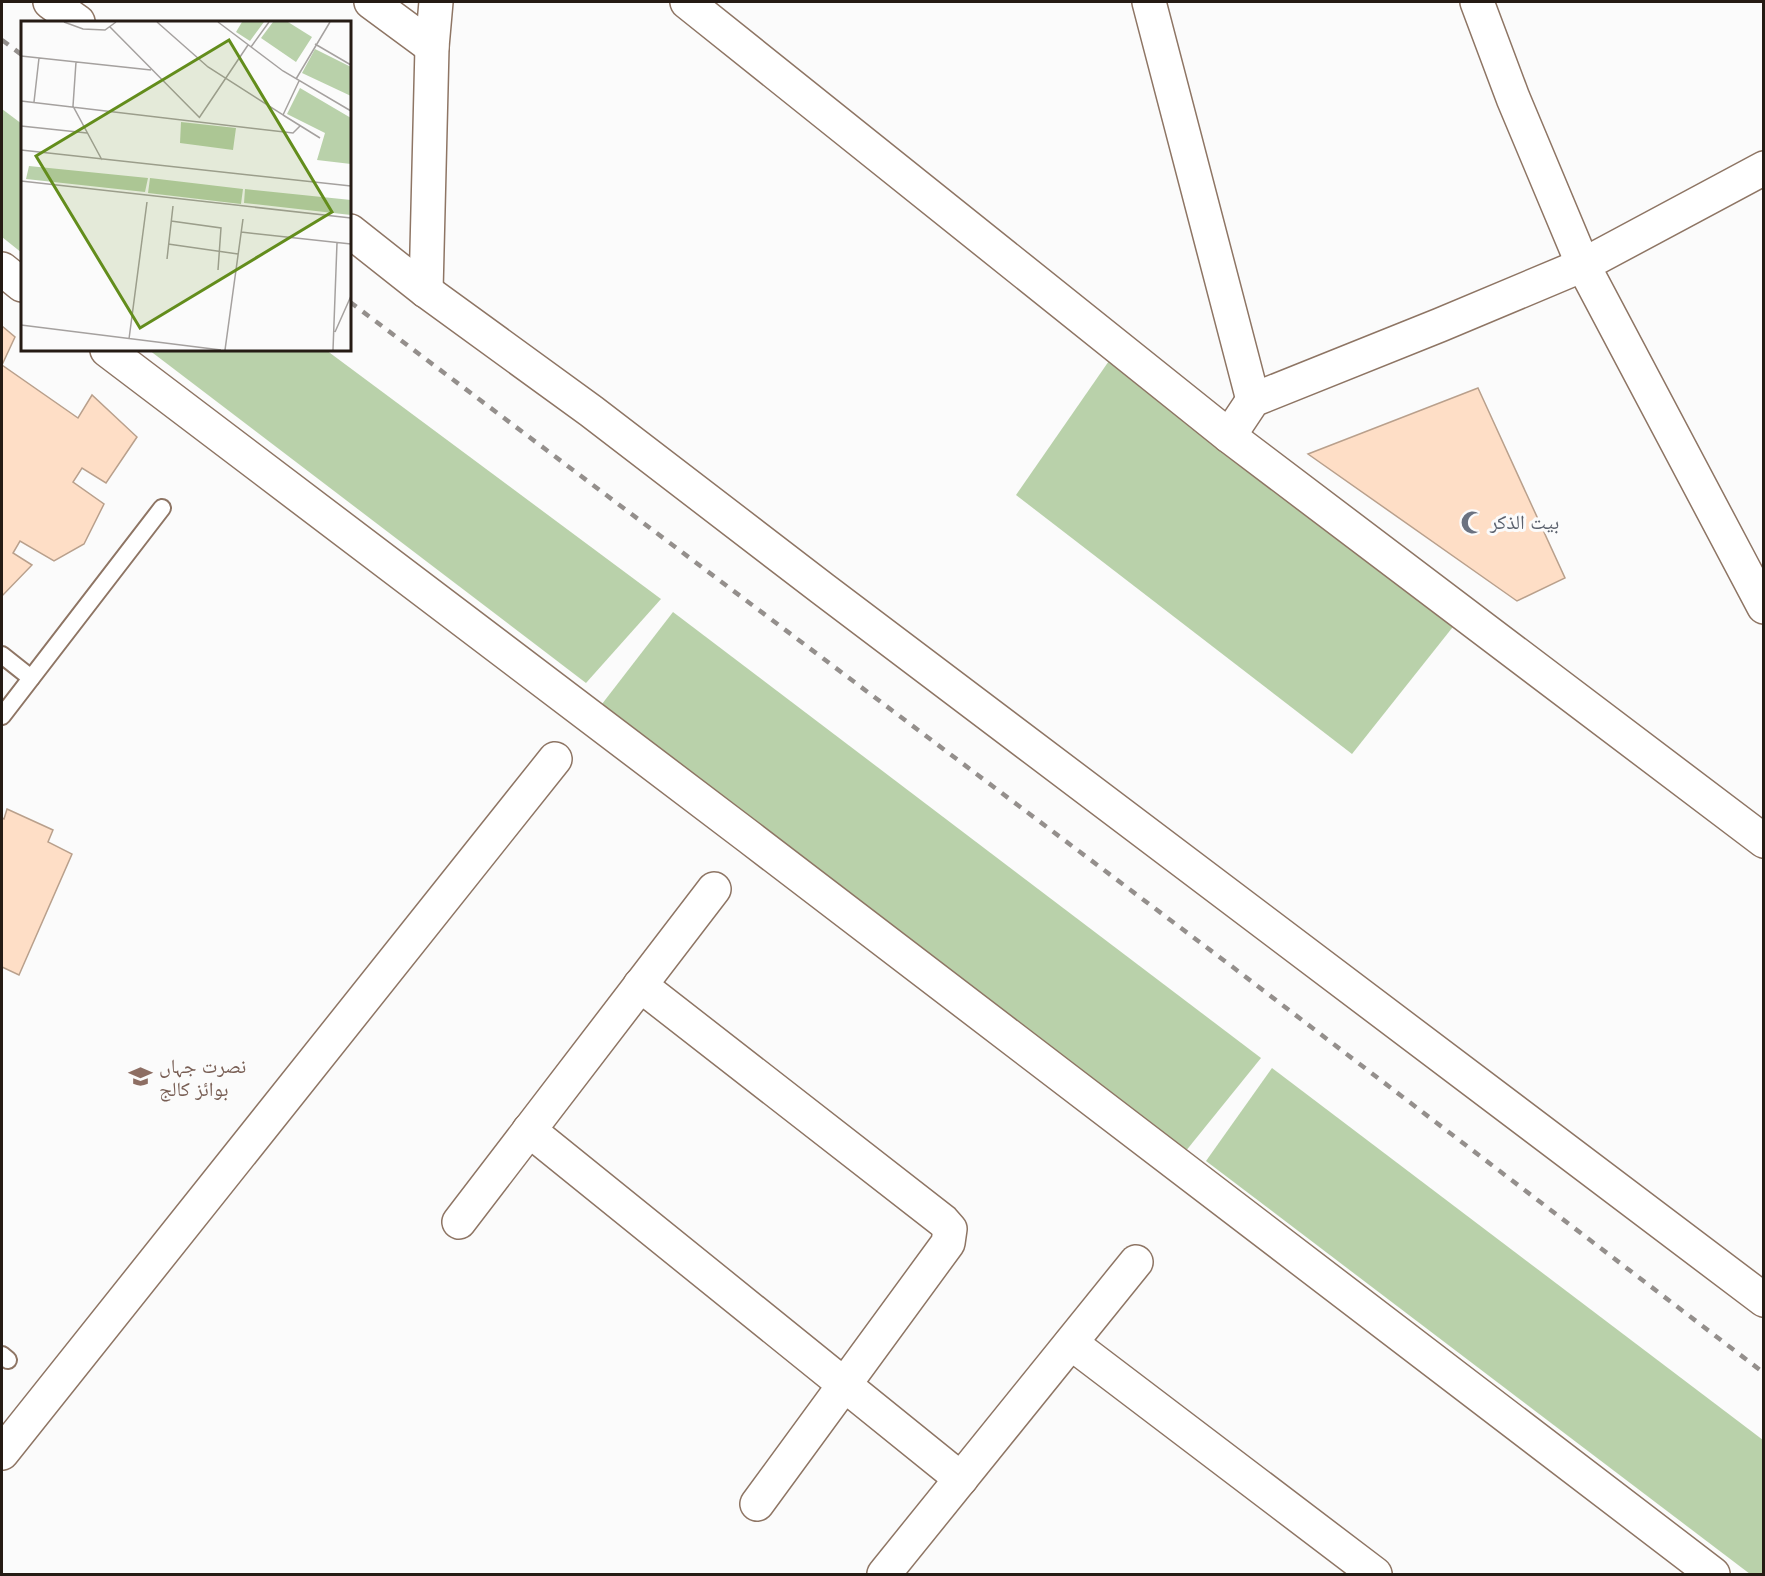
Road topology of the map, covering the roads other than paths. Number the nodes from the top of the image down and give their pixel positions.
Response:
1 (50, 2) edge
2 (371, 2) edge
3 (436, 2) edge
4 (687, 2) edge
5 (1149, 2) edge
6 (1477, 2) edge
7 (77, 21) edge
8 (432, 47) junction
9 (1764, 168) edge
10 (351, 232) edge
11 (1583, 265) junction
12 (2, 269) edge
13 (21, 284) edge
14 (426, 291) junction
15 (108, 351) edge
16 (1253, 400) junction
17 (1229, 436) junction
18 (162, 508) dead end
19 (1764, 607) edge
20 (2, 655) edge
21 (31, 678) junction
22 (2, 716) edge
23 (555, 759) dead end
24 (1764, 841) edge
25 (714, 889) dead end
26 (640, 985) junction
27 (529, 1130) junction
28 (459, 1222) dead end
29 (1136, 1262) dead end
30 (1764, 1300) edge
31 (1071, 1343) junction
32 (845, 1385) junction
33 (2, 1453) edge
34 (961, 1479) junction
35 (757, 1504) dead end
36 (884, 1575) edge
37 (1375, 1575) edge
38 (1713, 1575) edge

1 - 7 street
2 - 8 street
3 - 8 street
4 - 17 street
5 - 16 street
6 - 11 street
8 - 14 street
9 - 11 street
10 - 14 street
11 - 16 street
11 - 19 street
12 - 13 street
14 - 30 street
15 - 38 street
16 - 17 street
17 - 24 street
18 - 21 lane
20 - 21 lane
21 - 22 lane
23 - 33 street
25 - 26 street
26 - 27 street
26 - 32 street
27 - 28 street
27 - 32 street
29 - 31 street
31 - 34 street
31 - 37 street
32 - 34 street
32 - 35 street
34 - 36 street

